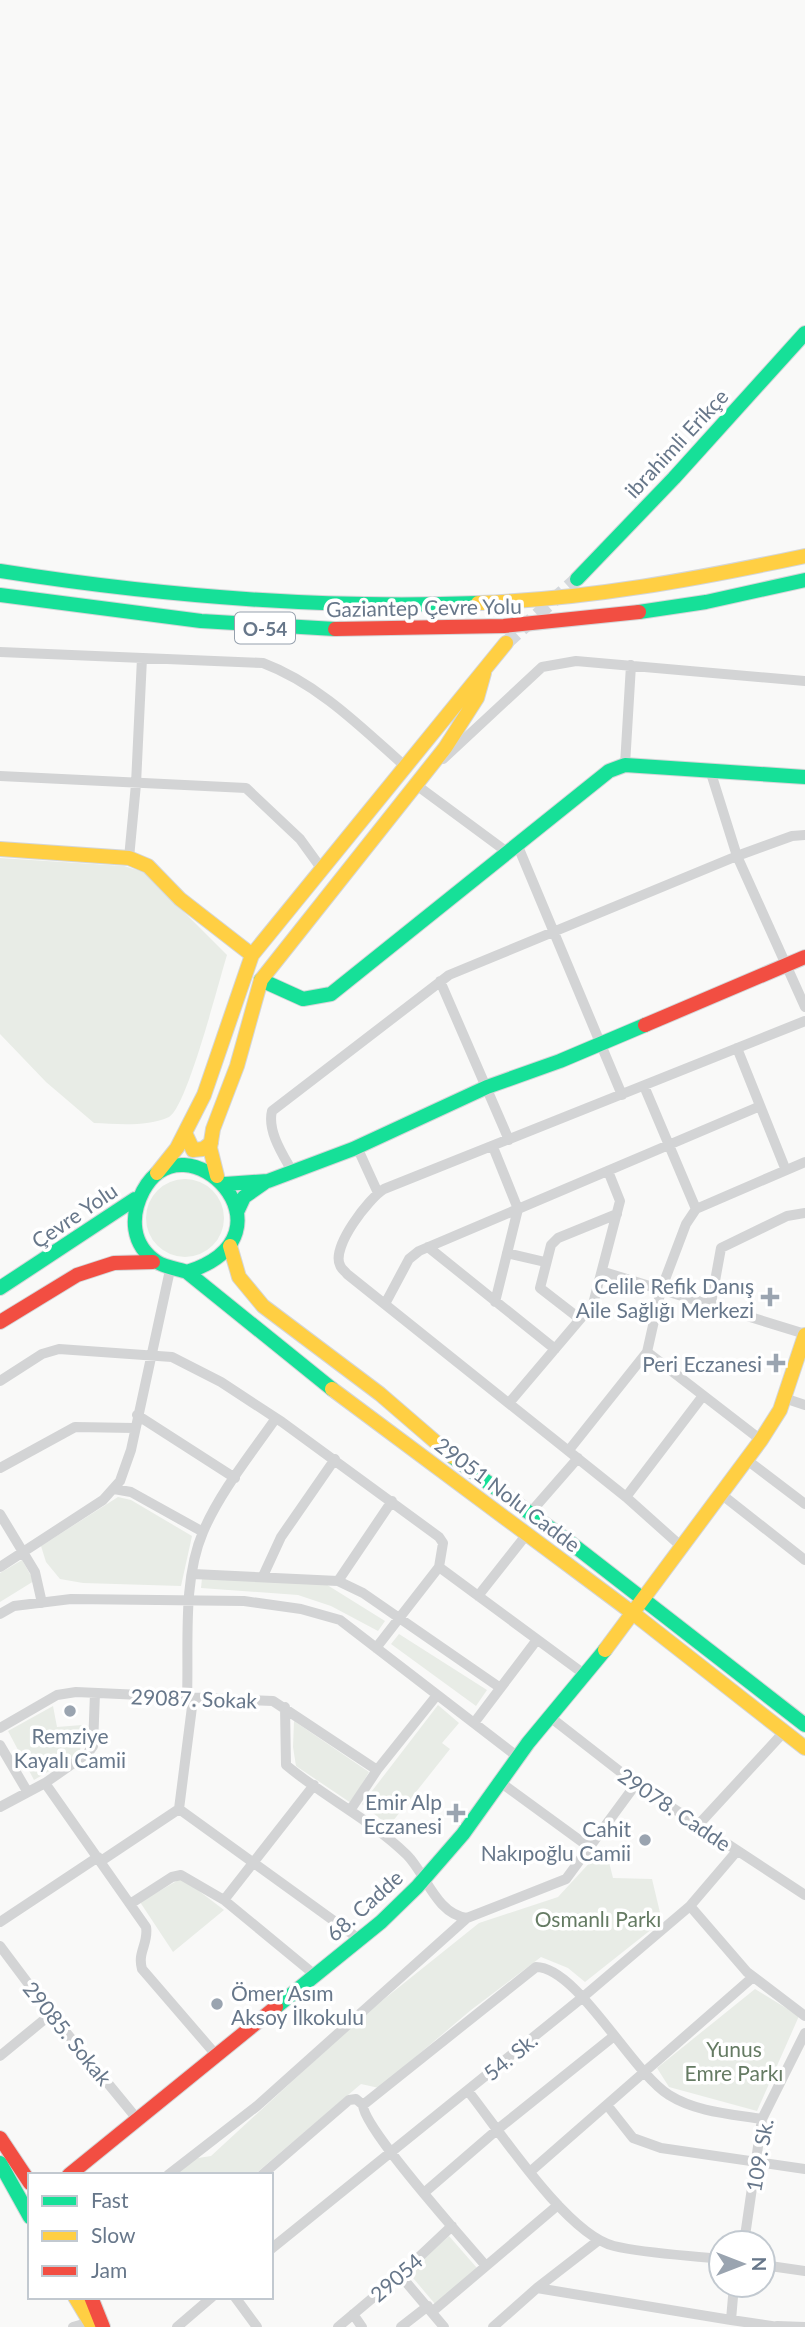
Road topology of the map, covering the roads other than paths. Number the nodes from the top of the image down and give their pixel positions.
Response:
1 (805, 333) edge
2 (805, 556) edge
3 (0, 571) edge
4 (576, 579) tunnel mouth
5 (805, 580) edge
6 (0, 595) edge
7 (506, 643) tunnel mouth
8 (0, 652) edge
9 (142, 659) junction
10 (631, 666) junction
11 (484, 672) junction
12 (805, 681) edge
13 (625, 765) junction
14 (407, 768) junction
15 (710, 770) junction
16 (0, 776) edge
17 (805, 777) edge
18 (136, 784) junction
19 (415, 784) junction
20 (805, 835) edge
21 (512, 848) junction
22 (0, 849) edge
23 (737, 856) junction
24 (129, 858) junction
25 (321, 868) junction
26 (553, 933) junction
27 (252, 955) junction
28 (805, 957) edge
29 (786, 965) junction
30 (261, 980) junction
31 (439, 982) junction
32 (805, 1007) edge
33 (805, 1021) edge
34 (600, 1045) junction
35 (737, 1048) junction
36 (644, 1086) junction
37 (487, 1087) junction
38 (622, 1095) junction
39 (758, 1107) junction
40 (186, 1135) junction
41 (509, 1140) junction
42 (211, 1143) junction
43 (667, 1145) junction
44 (357, 1147) junction
45 (493, 1147) junction
46 (805, 1162) edge
47 (785, 1168) junction
48 (292, 1171) junction
49 (608, 1171) junction
50 (157, 1173) junction
51 (221, 1180) junction
52 (268, 1181) junction
53 (378, 1193) junction
54 (135, 1199) junction
55 (517, 1209) junction
56 (696, 1209) junction
57 (237, 1212) junction
58 (805, 1213) edge
59 (617, 1214) junction
60 (230, 1246) junction
61 (428, 1247) junction
62 (507, 1253) junction
63 (153, 1262) junction
64 (545, 1262) junction
65 (170, 1269) junction
66 (187, 1272) junction
67 (604, 1272) junction
68 (1, 1288) edge
69 (661, 1290) junction
70 (495, 1302) junction
71 (711, 1303) junction
72 (385, 1304) junction
73 (580, 1319) junction
74 (0, 1322) edge
75 (805, 1335) edge
76 (555, 1349) junction
77 (647, 1352) junction
78 (152, 1353) junction
79 (800, 1364) edge
80 (0, 1381) edge
81 (702, 1396) junction
82 (784, 1398) junction
83 (509, 1403) junction
84 (805, 1405) edge
85 (137, 1415) junction
86 (276, 1418) junction
87 (134, 1428) junction
88 (761, 1440) junction
89 (569, 1450) junction
90 (578, 1458) junction
91 (335, 1459) junction
92 (747, 1460) junction
93 (0, 1468) edge
94 (235, 1478) junction
95 (114, 1489) junction
96 (721, 1494) junction
97 (626, 1497) junction
98 (393, 1501) junction
99 (805, 1504) edge
100 (530, 1513) junction
101 (0, 1514) edge
102 (203, 1532) junction
103 (527, 1534) junction
104 (683, 1548) junction
105 (23, 1552) junction
106 (805, 1560) edge
107 (0, 1567) edge
108 (439, 1567) junction
109 (193, 1574) junction
110 (263, 1576) junction
111 (338, 1581) junction
112 (478, 1597) junction
113 (190, 1600) junction
114 (644, 1600) junction
115 (42, 1603) junction
116 (0, 1614) edge
117 (634, 1614) junction
118 (397, 1620) junction
119 (536, 1641) junction
120 (376, 1648) junction
121 (584, 1674) junction
122 (499, 1687) junction
123 (95, 1693) junction
124 (437, 1695) junction
125 (190, 1699) junction
126 (285, 1707) junction
127 (550, 1717) junction
128 (802, 1717) edge
129 (474, 1723) junction
130 (0, 1728) edge
131 (783, 1733) junction
132 (0, 1745) edge
133 (805, 1748) edge
134 (518, 1757) junction
135 (377, 1770) junction
136 (500, 1782) junction
137 (45, 1783) junction
138 (636, 1784) junction
139 (314, 1785) junction
140 (27, 1791) junction
141 (0, 1807) edge
142 (179, 1809) junction
143 (351, 1810) junction
144 (700, 1824) junction
145 (589, 1847) junction
146 (737, 1851) junction
147 (99, 1859) junction
148 (253, 1860) junction
149 (423, 1881) junction
150 (805, 1895) edge
151 (225, 1900) junction
152 (130, 1904) junction
153 (690, 1906) junction
154 (467, 1918) junction
155 (0, 1922) edge
156 (359, 1939) junction
157 (0, 1946) edge
158 (315, 1975) junction
159 (753, 1977) junction
160 (583, 1997) junction
161 (51, 2014) junction
162 (805, 2016) edge
163 (805, 2033) edge
164 (614, 2036) junction
165 (0, 2056) edge
166 (217, 2056) junction
167 (644, 2074) junction
168 (468, 2091) junction
169 (363, 2105) junction
170 (607, 2105) junction
171 (762, 2119) junction
172 (138, 2120) junction
173 (498, 2129) junction
174 (0, 2138) edge
175 (393, 2152) junction
176 (757, 2160) junction
177 (0, 2163) edge
178 (805, 2169) edge
179 (531, 2171) junction
180 (72, 2173) edge
181 (171, 2173) edge
182 (264, 2173) edge
183 (28, 2180) edge
184 (425, 2193) junction
185 (558, 2205) junction
186 (28, 2211) edge
187 (452, 2226) junction
188 (746, 2229) edge
189 (600, 2240) junction
190 (273, 2247) edge
191 (707, 2257) edge
192 (485, 2265) junction
193 (777, 2267) edge
194 (805, 2271) edge
195 (401, 2275) junction
196 (537, 2288) junction
197 (76, 2299) edge
198 (91, 2299) edge
199 (210, 2299) edge
200 (236, 2299) edge
201 (733, 2299) edge
202 (430, 2308) junction
203 (353, 2314) junction
204 (732, 2320) junction
205 (96, 2325) edge
206 (778, 2326) edge
207 (73, 2327) edge
208 (178, 2327) edge
209 (257, 2327) edge
210 (338, 2327) edge
211 (362, 2327) edge
212 (401, 2327) edge
213 (444, 2327) edge
214 (493, 2327) edge
215 (805, 2327) edge

1 - 4 main road, ibrahimli Erikçe
2 - 3 main road, Gaziantep Çevre Yolu / O-54
5 - 6 main road, Gaziantep Çevre Yolu / O-54
7 - 11 main road
8 - 9 street
9 - 14 street
9 - 18 street
10 - 12 street
10 - 13 street
10 - 19 street
11 - 14 main road
11 - 19 main road
13 - 15 main road
13 - 21 main road
14 - 25 main road
15 - 17 main road
15 - 23 street
16 - 18 street
18 - 24 street
18 - 25 street
19 - 21 street
19 - 30 main road
20 - 23 street
21 - 26 street
21 - 30 main road
22 - 24 main road
23 - 26 street
23 - 29 street
24 - 27 main road
25 - 27 main road
26 - 31 street
26 - 34 street
27 - 40 main road
28 - 29 main road
29 - 32 street
29 - 34 main road
30 - 42 main road
31 - 37 street
31 - 48 street
33 - 35 street
34 - 37 main road
34 - 38 street
35 - 36 street
35 - 39 street
36 - 38 street
36 - 43 street
37 - 41 street
37 - 44 main road
38 - 41 street
39 - 43 street
39 - 47 street
40 - 42 main road
40 - 50 main road
41 - 45 street
42 - 51 main road
43 - 49 street
43 - 56 street
44 - 48 main road
44 - 53 street
45 - 53 street
45 - 55 street
46 - 47 street
47 - 56 street
48 - 52 main road
49 - 55 street
49 - 59 street
50 - 51 main road
50 - 54 main road
51 - 52 main road
51 - 57 main road
52 - 57 main road
53 - 72 street
54 - 63 main road
54 - 68 main road, Çevre Yolu
55 - 61 street
55 - 62 street
56 - 69 street
57 - 60 main road, 29051 Nolu Cadde
58 - 71 street
59 - 64 street
59 - 67 street
60 - 66 main road
60 - 100 main road, 29051 Nolu Cadde
61 - 70 street
61 - 72 street
62 - 64 street
62 - 70 street
63 - 65 main road
63 - 74 main road
64 - 73 street
65 - 66 main road
65 - 78 street
66 - 103 main road, 29051 Nolu Cadde
67 - 69 street
67 - 73 street
69 - 71 street
69 - 77 street
70 - 76 street
71 - 75 street
72 - 83 street
73 - 76 street
75 - 79 main road, 68. Cadde
76 - 83 street
77 - 81 street
77 - 89 street
78 - 80 street
78 - 85 street
78 - 86 street
79 - 82 main road, 68. Cadde
81 - 88 street
81 - 97 street
82 - 84 street
82 - 88 main road, 68. Cadde
83 - 89 street
85 - 87 street
85 - 94 street
86 - 91 street
86 - 94 street
87 - 93 street
87 - 95 street
88 - 92 main road, 68. Cadde
89 - 90 street
90 - 97 street
90 - 100 street
91 - 98 street
91 - 110 street
92 - 96 main road, 68. Cadde
92 - 99 street
94 - 102 street
95 - 102 street
95 - 105 street
96 - 104 main road, 68. Cadde
96 - 106 street
97 - 104 street
98 - 108 street
98 - 111 street
100 - 114 main road, 29051 Nolu Cadde
101 - 105 street
102 - 109 street
103 - 112 street
103 - 117 main road, 29051 Nolu Cadde
104 - 114 main road, 68. Cadde
105 - 107 street
105 - 115 street
108 - 112 street
108 - 118 street
109 - 110 street
109 - 113 street
110 - 111 street
111 - 118 street
112 - 119 street
113 - 115 street
113 - 120 street
113 - 125 street
114 - 117 main road, 68. Cadde
114 - 128 main road, 29051 Nolu Cadde
115 - 116 street
117 - 121 main road, 68. Cadde
117 - 131 main road, 29051 Nolu Cadde
118 - 120 street
118 - 122 street
119 - 121 street
119 - 122 street
120 - 124 street
121 - 127 main road, 68. Cadde
122 - 129 street
123 - 125 street, 29087. Sokak
123 - 130 street, 29087. Sokak
123 - 137 street
124 - 129 street
124 - 135 street
125 - 126 street, 29087. Sokak
125 - 142 street
126 - 135 street, 29087. Sokak
126 - 139 street
127 - 134 main road, 68. Cadde
127 - 138 street, 29078. Cadde
129 - 134 street
131 - 133 main road, 29051 Nolu Cadde
131 - 144 street
132 - 140 street
134 - 136 main road, 68. Cadde
135 - 143 street
136 - 145 street
136 - 149 main road, 68. Cadde
137 - 140 street
137 - 147 street
138 - 144 street, 29078. Cadde
138 - 145 street
139 - 143 street
139 - 148 street
140 - 141 street
142 - 147 street
142 - 148 street
143 - 149 street
144 - 146 street, 29078. Cadde
145 - 154 street
146 - 150 street, 29078. Cadde
146 - 153 street, 54. Sk.
147 - 152 street
147 - 155 street
148 - 151 street
148 - 156 street
149 - 154 street
149 - 156 main road, 68. Cadde
151 - 152 street
151 - 158 street
152 - 166 street
153 - 159 street
153 - 160 street, 54. Sk.
154 - 181 street
156 - 158 main road, 68. Cadde
157 - 161 street, 29085. Sokak
158 - 166 main road, 68. Cadde
159 - 162 street
159 - 167 street
160 - 164 street
160 - 168 street, 54. Sk.
160 - 169 street
161 - 165 street
161 - 172 street, 29085. Sokak
163 - 171 street, 109. Sk.
164 - 167 street
164 - 173 street
166 - 172 main road, 68. Cadde
167 - 170 street
167 - 171 street
168 - 173 street
168 - 175 street, 54. Sk.
169 - 175 street
169 - 182 street
170 - 176 street
170 - 179 street
171 - 176 street, 109. Sk.
172 - 180 main road, 68. Cadde
173 - 179 street
173 - 184 street
174 - 183 main road
175 - 184 street
175 - 190 street, 54. Sk.
176 - 178 street
176 - 188 street, 109. Sk.
177 - 186 main road
179 - 185 street
184 - 187 street
185 - 189 street
185 - 192 street
187 - 192 street
187 - 195 street, 29054
189 - 191 street
189 - 196 street
192 - 202 street
193 - 194 street
195 - 202 street
195 - 203 street, 29054
196 - 204 street
196 - 214 street
197 - 205 main road
198 - 205 main road
199 - 208 street
200 - 209 street
201 - 204 street
202 - 212 street
202 - 213 street
203 - 210 street, 29054
203 - 211 street
204 - 206 street
205 - 207 street
206 - 215 street

